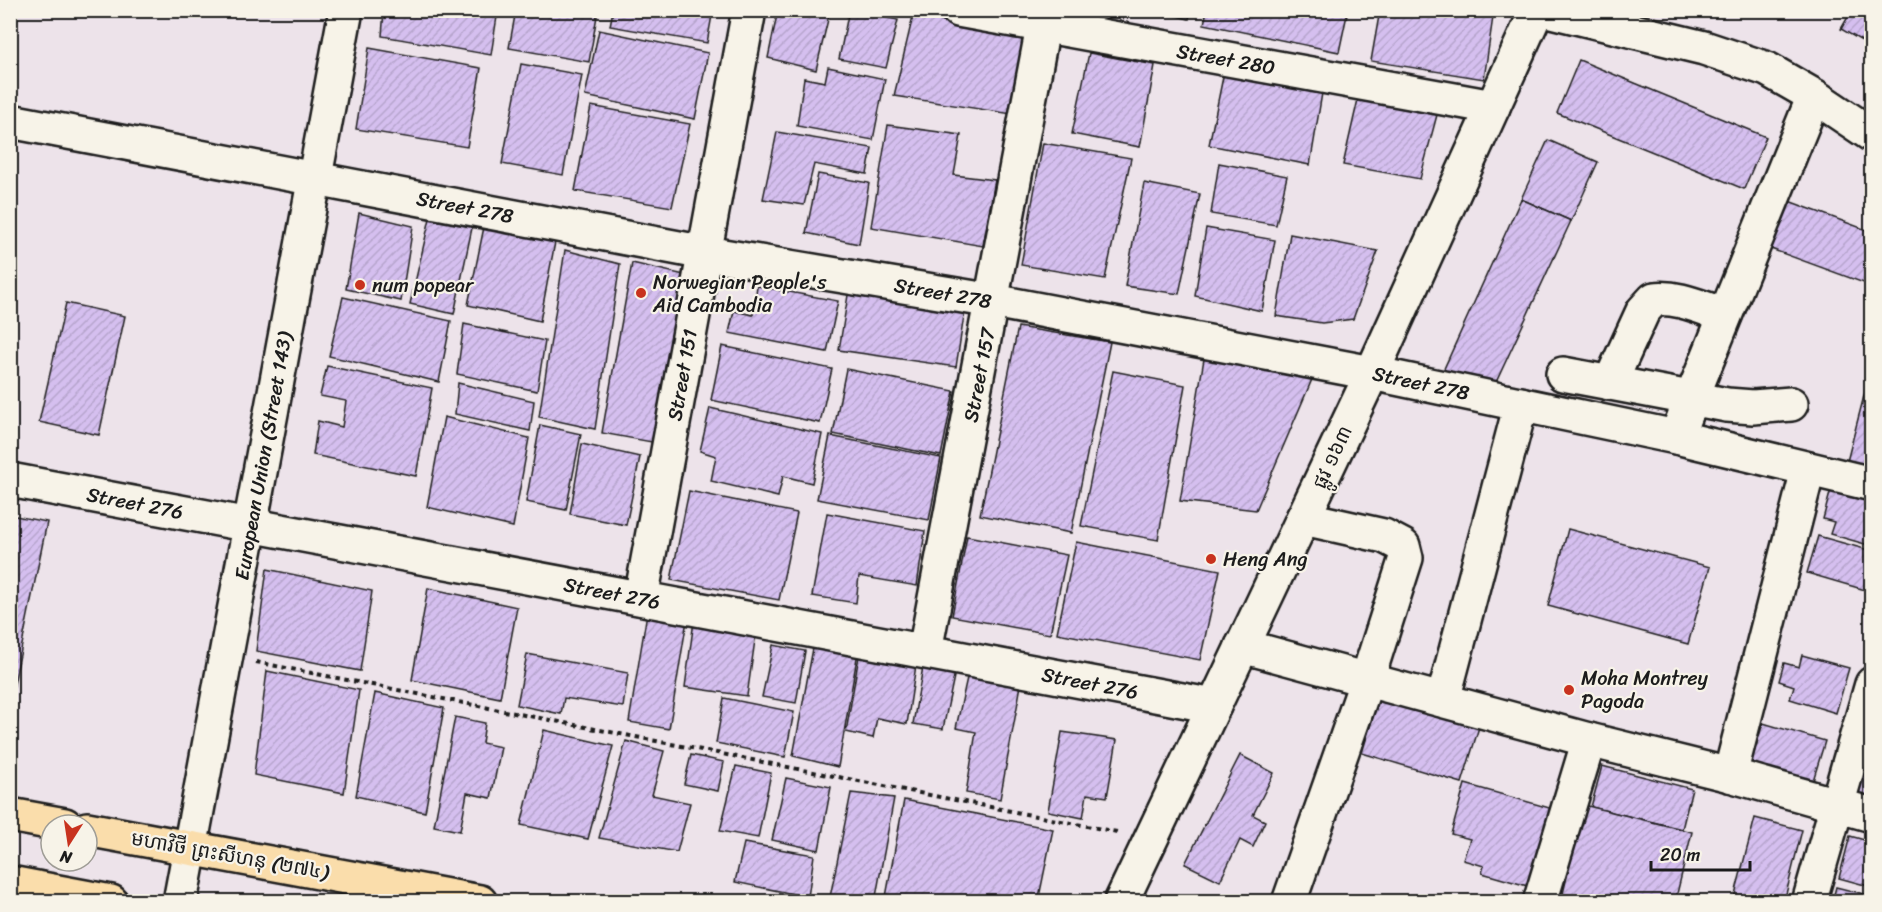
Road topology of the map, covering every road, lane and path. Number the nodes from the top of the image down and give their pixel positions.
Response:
1 (346, 10) edge
2 (749, 10) edge
3 (958, 10) edge
4 (1537, 10) edge
5 (1547, 10) edge
6 (1043, 27) junction
7 (1814, 96) junction
8 (1493, 107) junction
9 (10, 121) edge
10 (1871, 135) edge
11 (315, 179) junction
12 (705, 253) junction
13 (993, 301) junction
14 (1725, 315) junction
15 (1372, 373) junction
16 (1563, 374) dead end
17 (1610, 383) junction
18 (1692, 397) junction
19 (1521, 404) junction
20 (1791, 404) dead end
21 (1676, 437) junction
22 (1808, 470) junction
23 (10, 480) edge
24 (1872, 484) edge
25 (1303, 518) junction
26 (250, 525) junction
27 (641, 598) junction
28 (1242, 646) junction
29 (925, 651) junction
30 (226, 656) junction
31 (1367, 680) junction
32 (1872, 684) edge
33 (1443, 700) junction
34 (1214, 706) junction
35 (1589, 740) junction
36 (1730, 775) junction
37 (1837, 805) junction
38 (10, 815) edge
39 (1872, 815) edge
40 (39, 820) edge
41 (99, 831) edge
42 (1151, 839) junction
43 (190, 848) junction
44 (10, 883) edge
45 (111, 902) edge
46 (180, 902) edge
47 (480, 902) edge
48 (1121, 902) edge
49 (1288, 902) edge
50 (1540, 902) edge
51 (1809, 902) edge

1 - 11 street, European Union (Street 143)
2 - 12 street, Street 151
3 - 6 street, Street 280
4 - 8 street, ផ្លូវ ១៦៣
5 - 7 street
6 - 8 street, Street 280
6 - 13 street, Street 157
7 - 10 street
7 - 14 street
8 - 15 street, ផ្លូវ ១៦៣
9 - 11 street, Street 278
11 - 12 street, Street 278
11 - 26 street, European Union (Street 143)
12 - 13 street, Street 278
12 - 27 street, Street 151
13 - 15 street, Street 278
13 - 29 street, Street 157
14 - 17 street
14 - 18 street
15 - 19 street, Street 278
15 - 25 street, ផ្លូវ ១៦៣
16 - 17 street
17 - 18 street
18 - 20 street
18 - 21 street
19 - 21 street, Street 278
19 - 33 street
21 - 22 street, Street 278
22 - 24 street, Street 278
22 - 36 street
23 - 26 street, Street 276
25 - 28 street, ផ្លូវ ១៦៣
25 - 31 street
26 - 27 street, Street 276
26 - 30 street, European Union (Street 143)
27 - 29 street, Street 276
28 - 31 street
28 - 34 street, ផ្លូវ ១៦៣
29 - 34 street, Street 276
30 - 42 path
30 - 43 street, European Union (Street 143)
31 - 33 street
31 - 49 street
32 - 37 street
33 - 35 street
34 - 42 street, ផ្លូវ ១៦៣
35 - 36 street
35 - 50 street
36 - 37 street
37 - 39 street
37 - 51 street
38 - 40 main road
41 - 43 main road, មហាវិថី ព្រះសីហនុ (២៧៤)
42 - 48 street, ផ្លូវ ១៦៣
43 - 46 street, European Union (Street 143)
43 - 47 main road, មហាវិថី ព្រះសីហនុ (២៧៤)
44 - 45 main road

